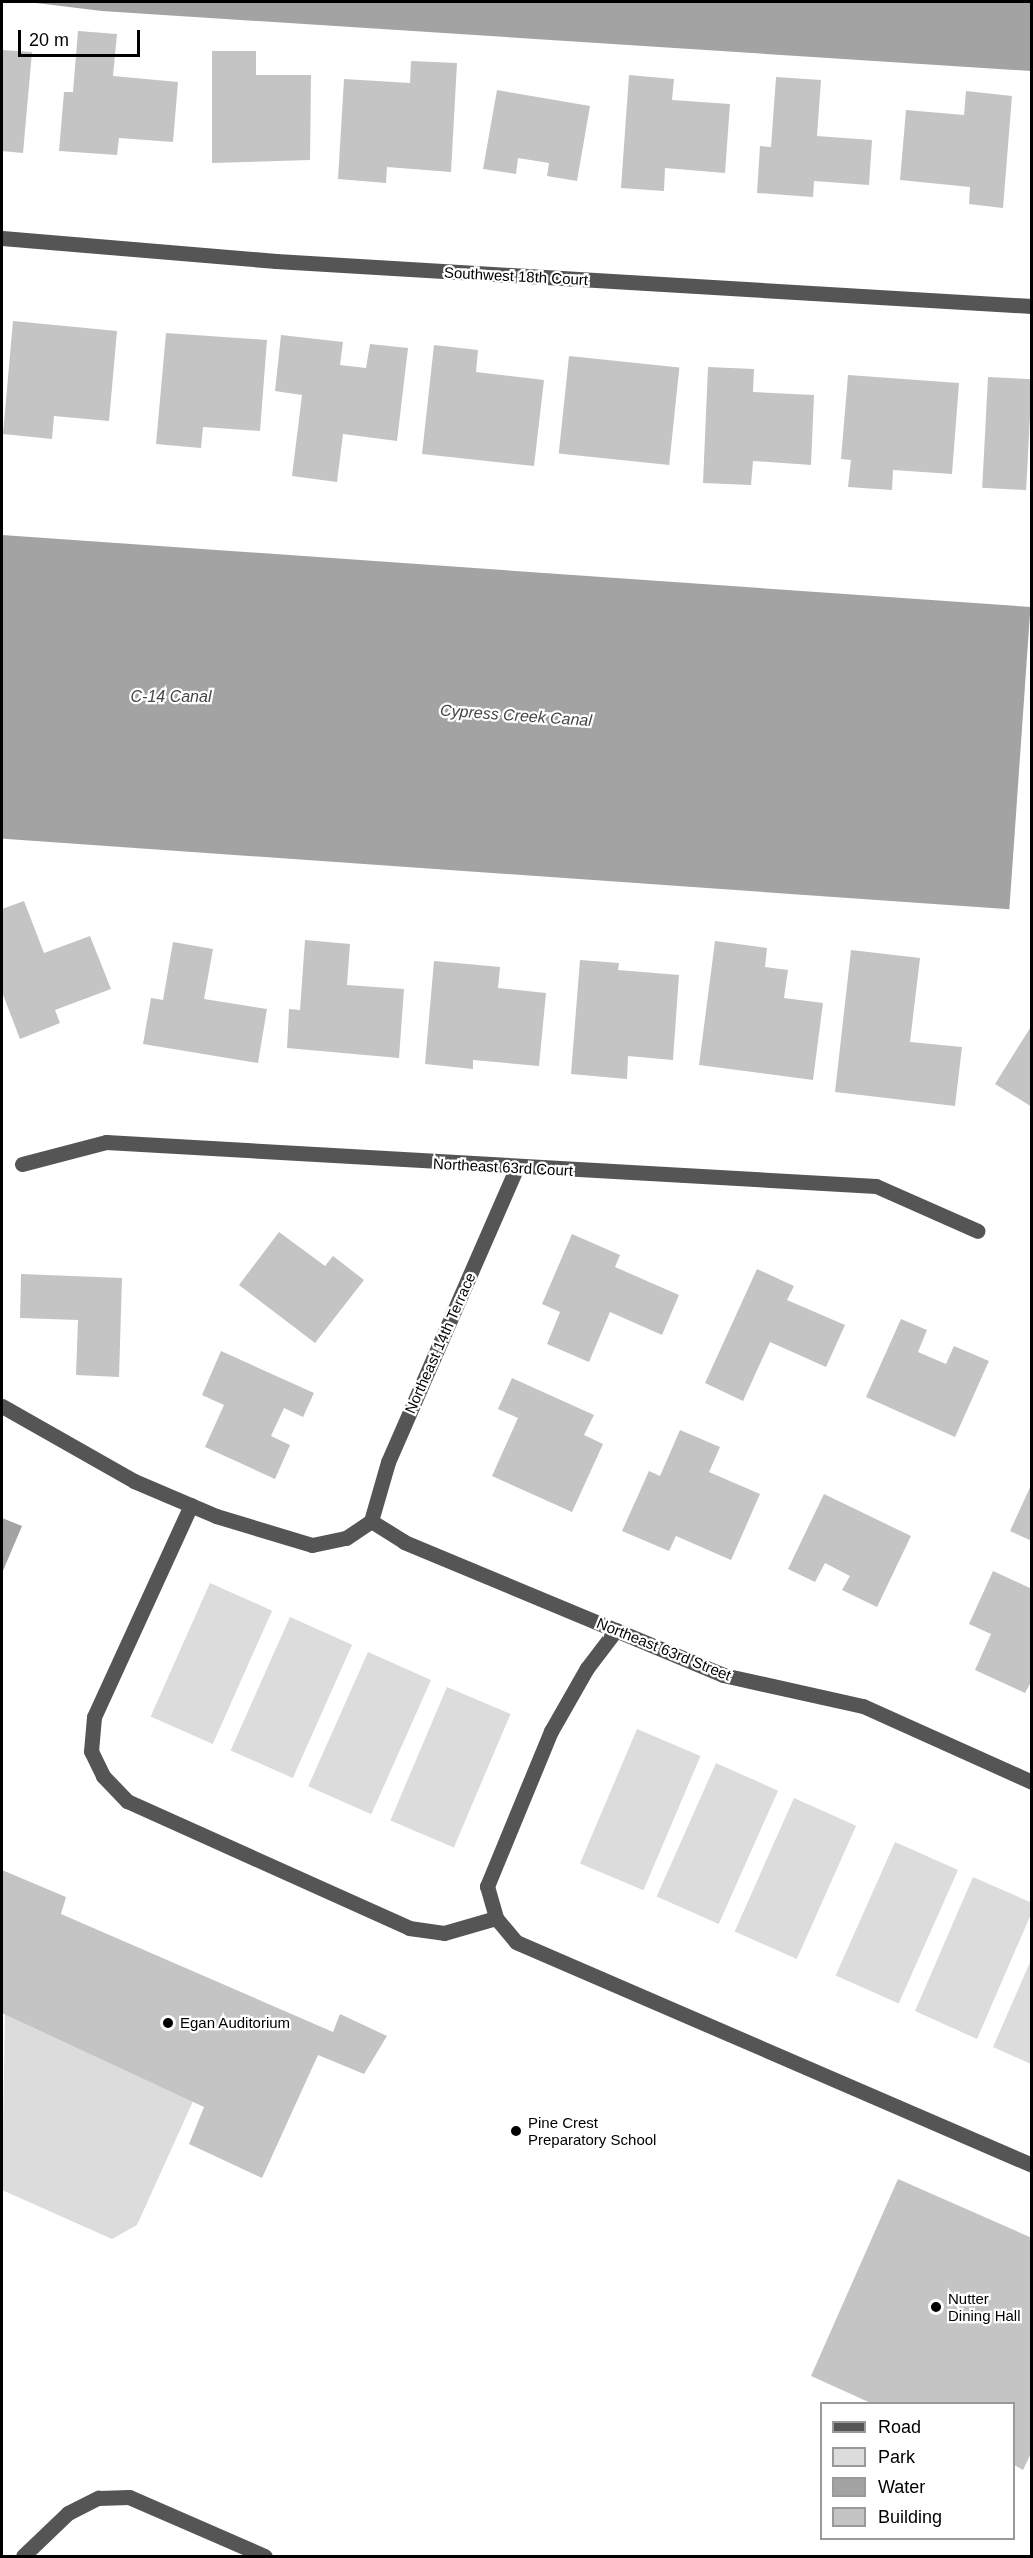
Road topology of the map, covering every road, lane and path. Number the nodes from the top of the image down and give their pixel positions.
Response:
1 (2, 238) edge
2 (1032, 306) edge
3 (22, 1164) dead end
4 (516, 1169) junction
5 (978, 1231) dead end
6 (2, 1406) edge
7 (190, 1505) junction
8 (371, 1521) junction
9 (616, 1630) junction
10 (1032, 1782) edge
11 (496, 1918) junction
12 (1032, 2165) edge
13 (23, 2556) edge
14 (265, 2556) edge

1 - 2 street, Southwest 18th Court
3 - 4 street, Northeast 63rd Court
4 - 5 street, Northeast 63rd Court
4 - 8 street, Northeast 14th Terrace
6 - 7 street
7 - 8 street
7 - 11 street
8 - 9 street, Northeast 63rd Street
9 - 10 street, Northeast 63rd Street
9 - 11 street
11 - 12 street
13 - 14 street

